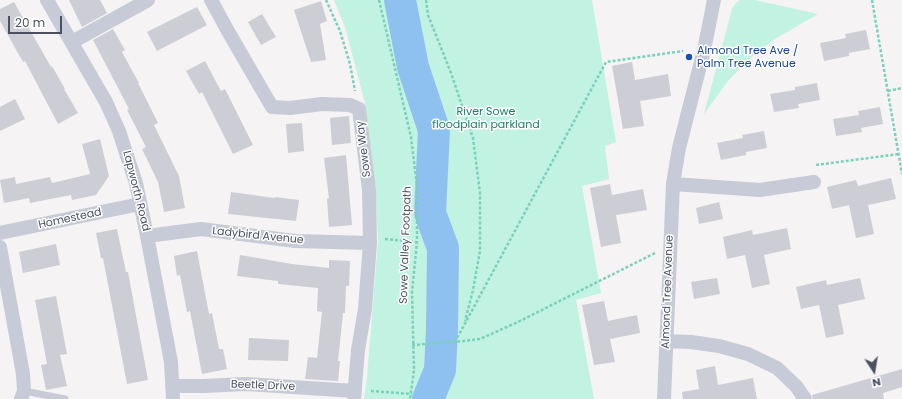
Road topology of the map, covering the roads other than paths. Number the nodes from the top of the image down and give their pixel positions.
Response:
1 (47, 0) edge
2 (148, 0) edge
3 (211, 0) edge
4 (714, 0) edge
5 (72, 42) junction
6 (814, 182) road end
7 (673, 184) junction
8 (140, 204) junction
9 (0, 233) edge
10 (147, 236) junction
11 (370, 243) junction
12 (0, 247) edge
13 (666, 341) junction
14 (172, 393) edge
15 (22, 395) edge
16 (354, 395) edge
17 (66, 399) edge
18 (664, 399) edge
19 (804, 399) edge

1 - 5 street, Lapworth Road
2 - 5 street
3 - 11 street, Sowe Way
4 - 7 street, Almond Tree Avenue
5 - 8 street, Lapworth Road
6 - 7 street
7 - 13 street, Almond Tree Avenue
8 - 9 street, Homestead
8 - 10 street, Lapworth Road
10 - 11 street, Ladybird Avenue
10 - 14 street, Lapworth Road
11 - 16 street, Sowe Way
12 - 15 street
13 - 18 street, Almond Tree Avenue
13 - 19 street
14 - 16 street, Beetle Drive
15 - 17 lane

